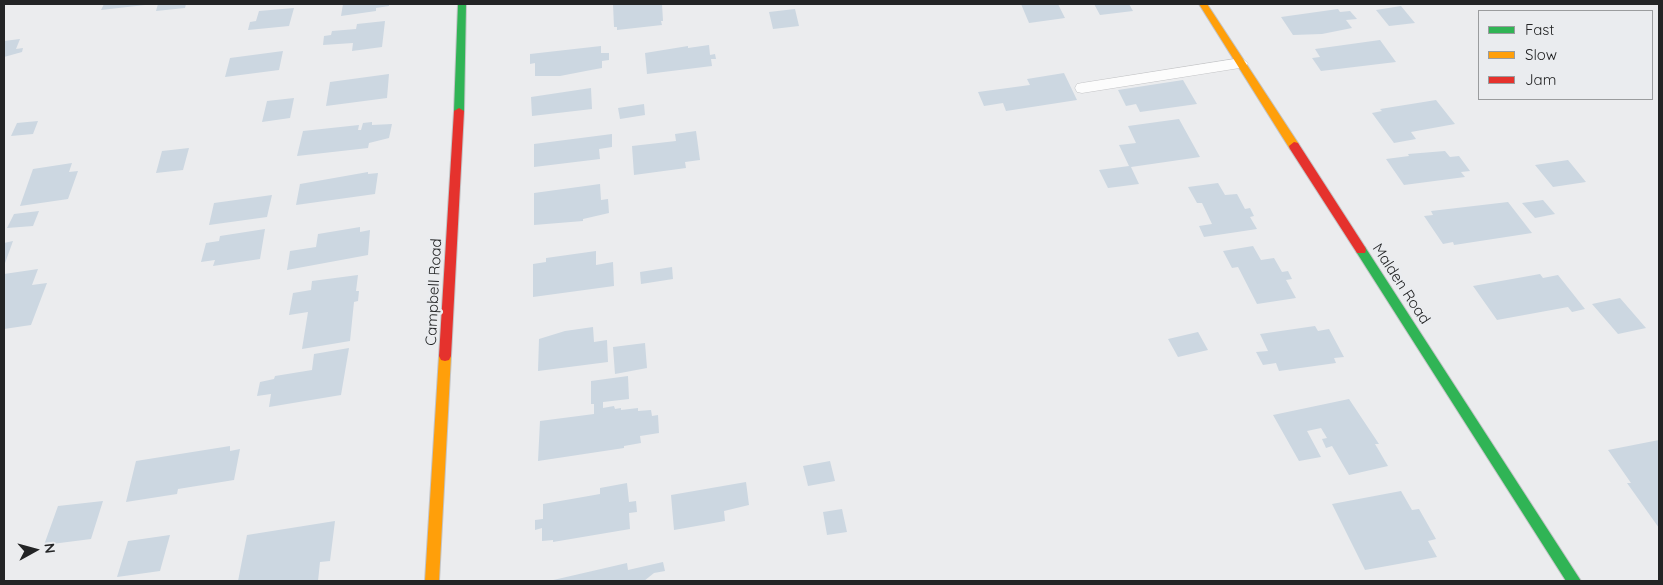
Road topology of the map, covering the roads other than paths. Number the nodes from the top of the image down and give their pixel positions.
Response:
1 (462, 4) edge
2 (1203, 4) edge
3 (1241, 63) junction
4 (1082, 88) dead end
5 (432, 581) edge
6 (1574, 581) edge

1 - 5 street, Campbell Road
2 - 3 street, Malden Road
3 - 4 lane
3 - 6 street, Malden Road

